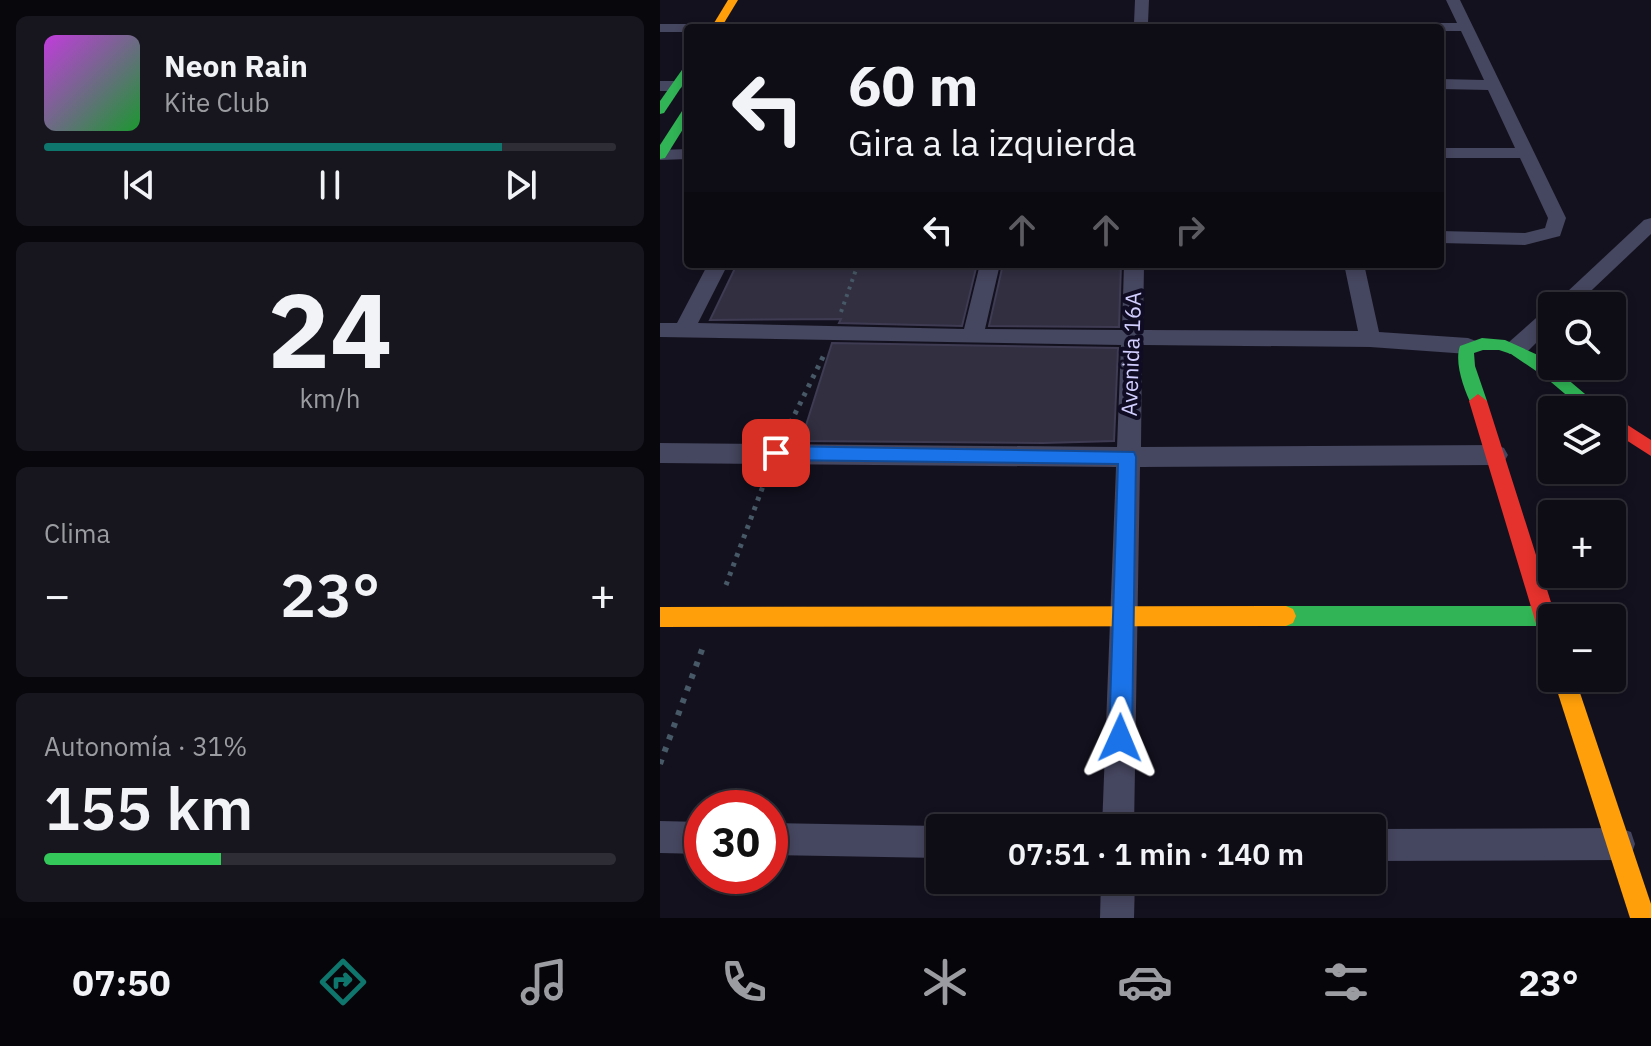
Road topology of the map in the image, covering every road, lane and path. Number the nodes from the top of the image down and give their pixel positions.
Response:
1 (733, 0) edge
2 (1142, 0) edge
3 (1453, 0) edge
4 (752, 19) edge
5 (718, 24) edge
6 (995, 24) edge
7 (1141, 24) edge
8 (1444, 27) edge
9 (1465, 27) junction
10 (660, 28) edge
11 (684, 28) edge
12 (684, 72) edge
13 (1444, 84) edge
14 (1493, 85) junction
15 (668, 86) edge
16 (660, 110) edge
17 (684, 117) edge
18 (1444, 153) edge
19 (1526, 153) junction
20 (684, 154) edge
21 (660, 155) edge
22 (1651, 224) edge
23 (1444, 237) edge
24 (716, 268) edge
25 (857, 268) edge
26 (989, 268) edge
27 (1134, 268) edge
28 (1355, 268) edge
29 (1577, 292) edge
30 (1538, 328) edge
31 (660, 330) edge
32 (684, 330) junction
33 (834, 334) junction
34 (973, 337) junction
35 (1133, 338) junction
36 (1370, 339) junction
37 (1468, 346) junction
38 (1517, 348) junction
39 (1577, 396) edge
40 (1626, 432) edge
41 (1651, 449) edge
42 (660, 453) edge
43 (776, 453) junction
44 (1496, 455) junction
45 (1127, 457) junction
46 (1540, 604) edge
47 (1538, 616) edge
48 (660, 617) edge
49 (714, 617) junction
50 (1123, 618) junction
51 (1569, 692) edge
52 (660, 764) edge
53 (1118, 814) edge
54 (660, 837) edge
55 (684, 838) edge
56 (788, 839) edge
57 (926, 842) edge
58 (1619, 844) junction
59 (1386, 845) edge
60 (1118, 894) edge
61 (1117, 918) edge
62 (1643, 918) edge

1 - 5 street
2 - 7 street
3 - 9 street
4 - 6 street
8 - 9 street
9 - 14 street
10 - 11 street
12 - 15 street
13 - 14 street
14 - 19 street
15 - 16 street
17 - 21 street
18 - 19 street
19 - 23 street
20 - 21 street
22 - 29 street
24 - 32 street
25 - 33 path
26 - 34 street
27 - 35 street, Avenida 16A
28 - 36 street
30 - 38 street
31 - 32 street
32 - 33 street
33 - 34 street
33 - 43 path
34 - 35 street
35 - 36 street
35 - 45 street, Avenida 16A
36 - 37 street
37 - 38 street
37 - 44 street
38 - 39 street
40 - 41 street
42 - 43 street
43 - 45 street
43 - 49 path
44 - 45 street
44 - 46 street
45 - 50 street, Avenida 16A
47 - 50 street
48 - 49 street
49 - 50 street
49 - 52 path
50 - 53 street, Avenida 16A
51 - 58 street
54 - 55 street
56 - 57 street
58 - 59 street
58 - 62 street
60 - 61 street

